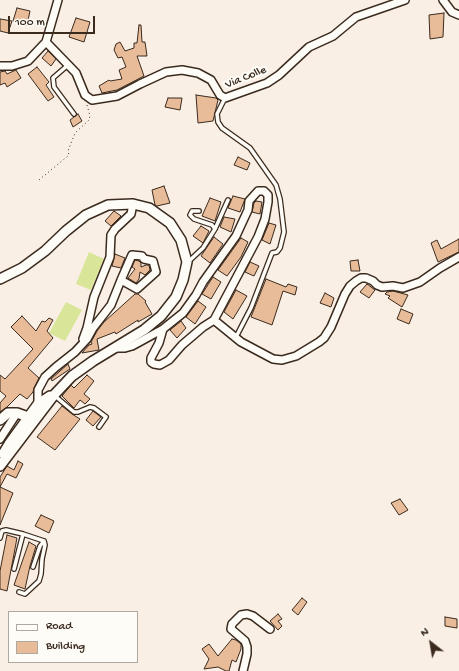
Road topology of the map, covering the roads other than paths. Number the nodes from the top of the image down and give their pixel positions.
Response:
1 (58, 0) edge
2 (405, 0) edge
3 (443, 0) edge
4 (459, 15) edge
5 (46, 42) junction
6 (68, 65) junction
7 (0, 66) edge
8 (225, 98) junction
9 (74, 114) dead end
10 (228, 200) dead end
11 (134, 204) junction
12 (199, 211) dead end
13 (215, 229) junction
14 (459, 257) edge
15 (187, 262) junction
16 (0, 279) edge
17 (121, 280) junction
18 (214, 320) junction
19 (163, 329) junction
20 (236, 337) junction
21 (80, 346) junction
22 (113, 348) junction
23 (54, 395) junction
24 (38, 404) junction
25 (17, 413) junction
26 (28, 417) junction
27 (0, 420) edge
28 (99, 427) dead end
29 (0, 439) edge
30 (0, 460) edge
31 (0, 466) edge
32 (23, 534) junction
33 (0, 538) edge
34 (44, 541) junction
35 (33, 567) dead end
36 (14, 569) dead end
37 (19, 592) dead end
38 (270, 629) dead end
39 (243, 671) edge

1 - 5 street
2 - 8 street, Via Colle
3 - 4 street
5 - 6 street
5 - 7 street
6 - 8 street, Via Colle
6 - 9 lane
8 - 20 lane
10 - 13 lane
11 - 15 main road
11 - 16 main road
11 - 21 street
12 - 13 lane
13 - 15 lane
14 - 20 street
15 - 22 main road
17 - 17 street
17 - 21 street
18 - 19 street
18 - 19 street
18 - 20 street
19 - 22 street
21 - 24 street
22 - 23 main road
23 - 24 main road
23 - 28 lane
23 - 31 main road
24 - 26 main road
25 - 26 main road
25 - 27 main road
25 - 29 street
26 - 30 main road
32 - 33 lane
32 - 34 lane
32 - 36 lane
34 - 35 lane
34 - 37 lane
38 - 39 street

